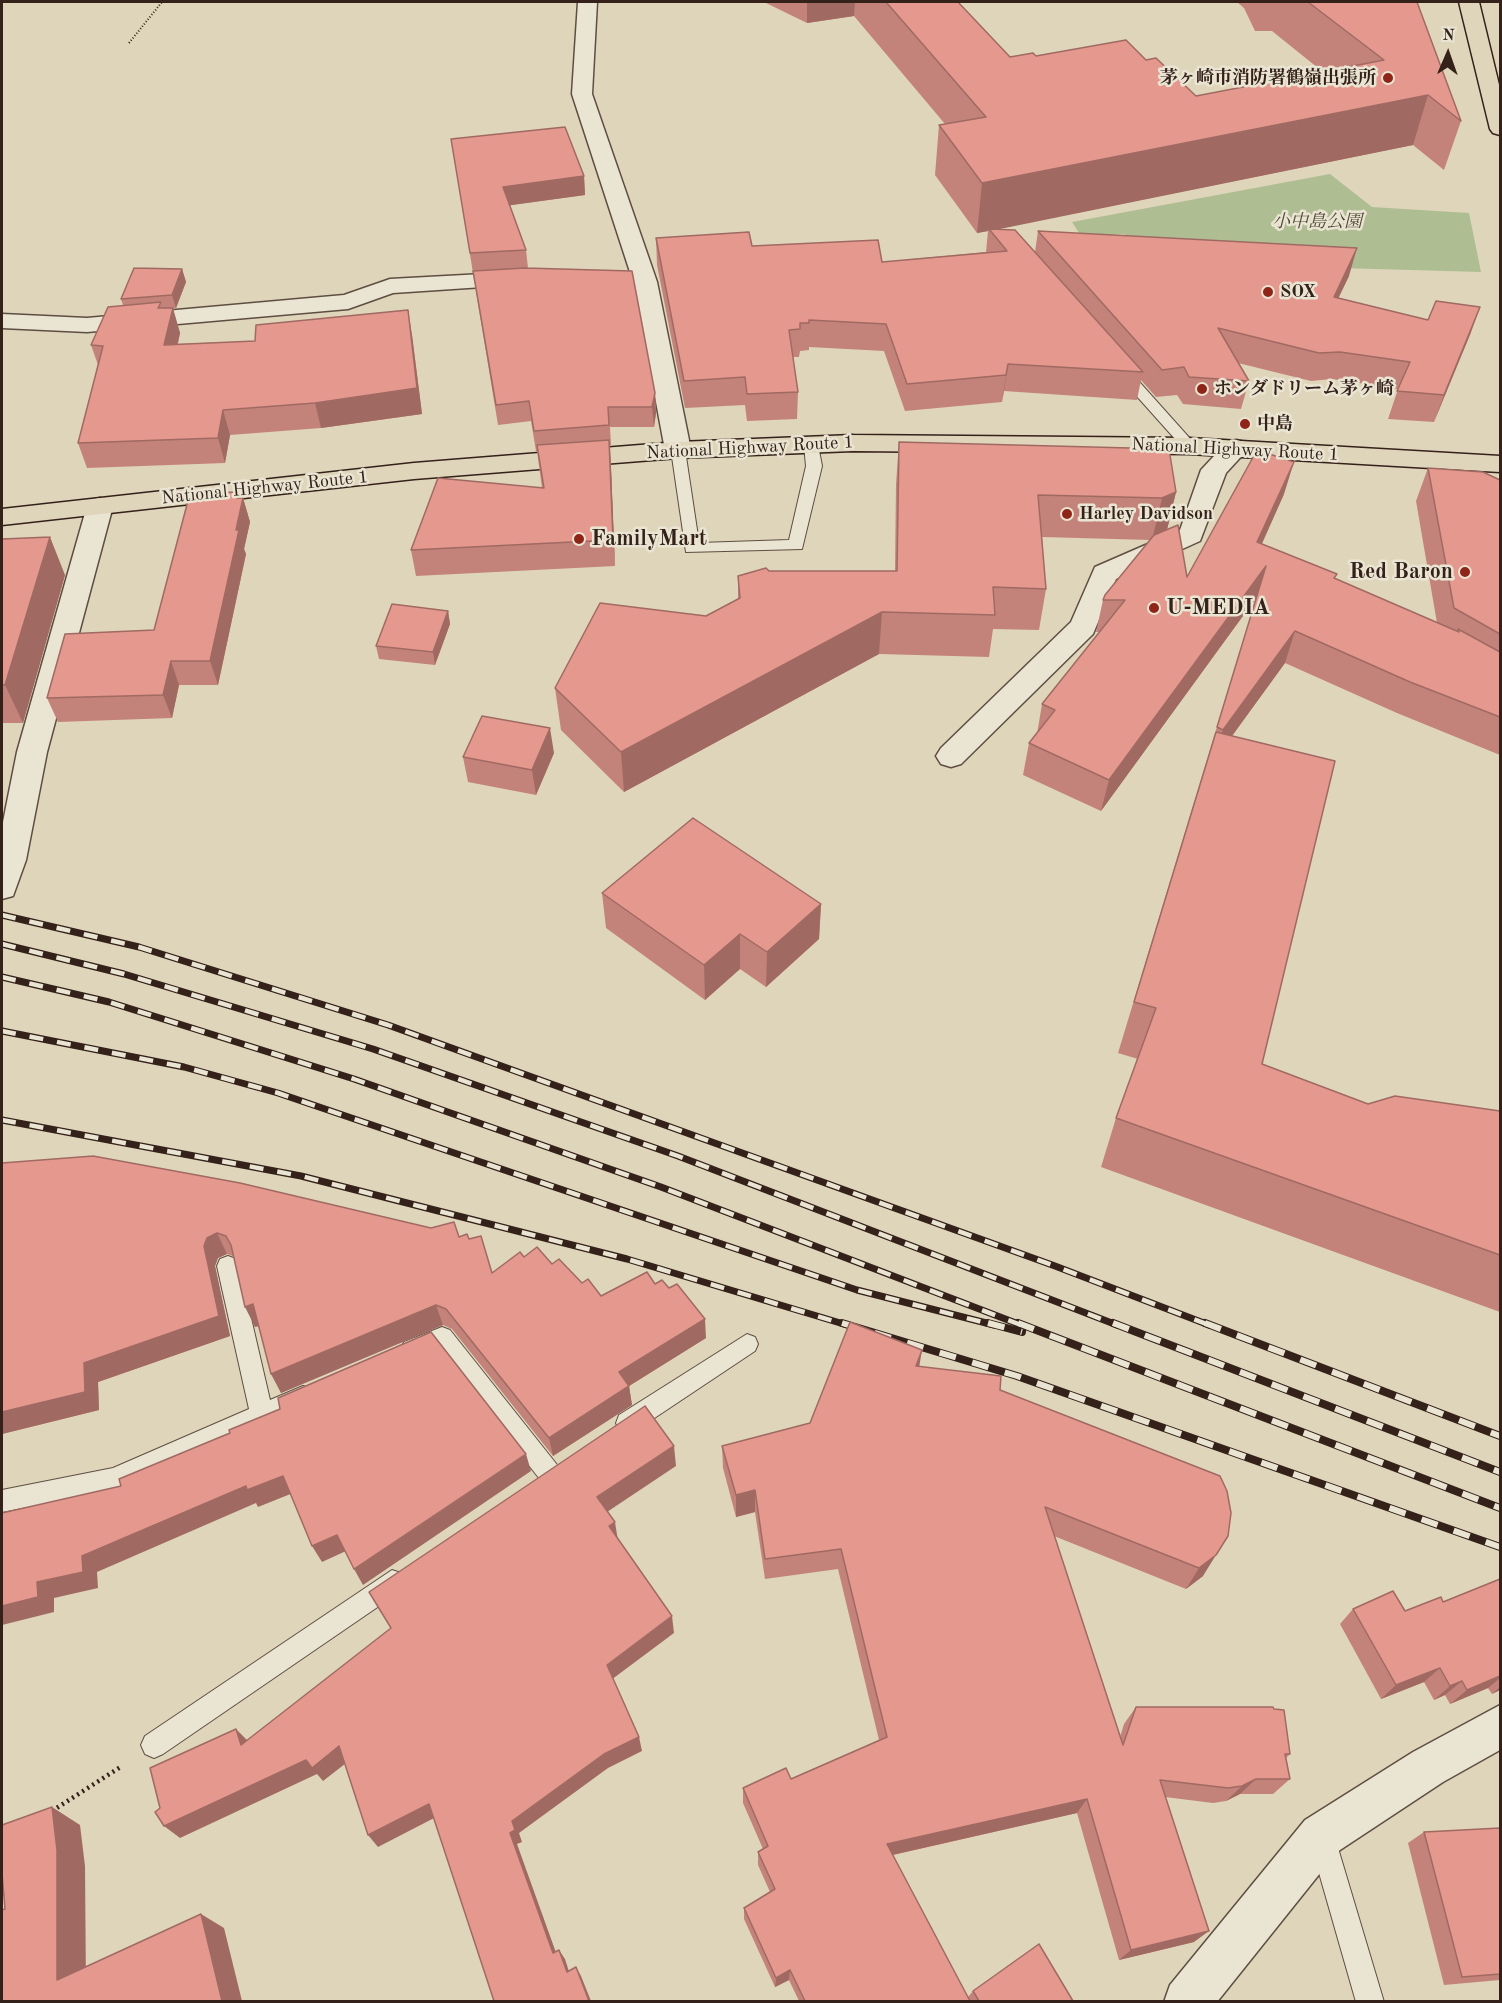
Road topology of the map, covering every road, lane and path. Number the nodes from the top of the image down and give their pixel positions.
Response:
1 (162, 2) edge
2 (587, 2) edge
3 (1469, 2) edge
4 (129, 43) dead end
5 (1500, 129) edge
6 (539, 279) edge
7 (563, 280) edge
8 (645, 282) junction
9 (2, 321) edge
10 (1111, 358) edge
11 (811, 445) junction
12 (1189, 446) junction
13 (1236, 448) junction
14 (678, 450) junction
15 (1500, 464) edge
16 (100, 506) junction
17 (2, 517) edge
18 (951, 756) dead end
19 (2, 887) edge
20 (228, 1266) edge
21 (747, 1344) dead end
22 (389, 1359) edge
23 (326, 1387) edge
24 (262, 1414) junction
25 (609, 1435) edge
26 (550, 1474) edge
27 (2, 1501) edge
28 (415, 1567) edge
29 (1500, 1727) edge
30 (154, 1745) joint
31 (49, 1813) edge
32 (1321, 1836) junction
33 (1187, 2001) edge
34 (1370, 2001) edge

1 - 4 path
2 - 8 street
3 - 5 main road
6 - 9 street
7 - 8 street
8 - 14 street
10 - 12 lane
11 - 12 main road, National Highway Route 1
11 - 14 main road, National Highway Route 1
11 - 14 lane
12 - 13 main road, National Highway Route 1
13 - 15 main road, National Highway Route 1
13 - 18 street
14 - 16 main road, National Highway Route 1
16 - 17 main road, National Highway Route 1
16 - 19 street
20 - 24 lane
21 - 25 lane
22 - 26 lane
23 - 24 lane
24 - 27 lane
28 - 30 lane
29 - 32 street
30 - 31 path
32 - 33 street
32 - 34 lane

